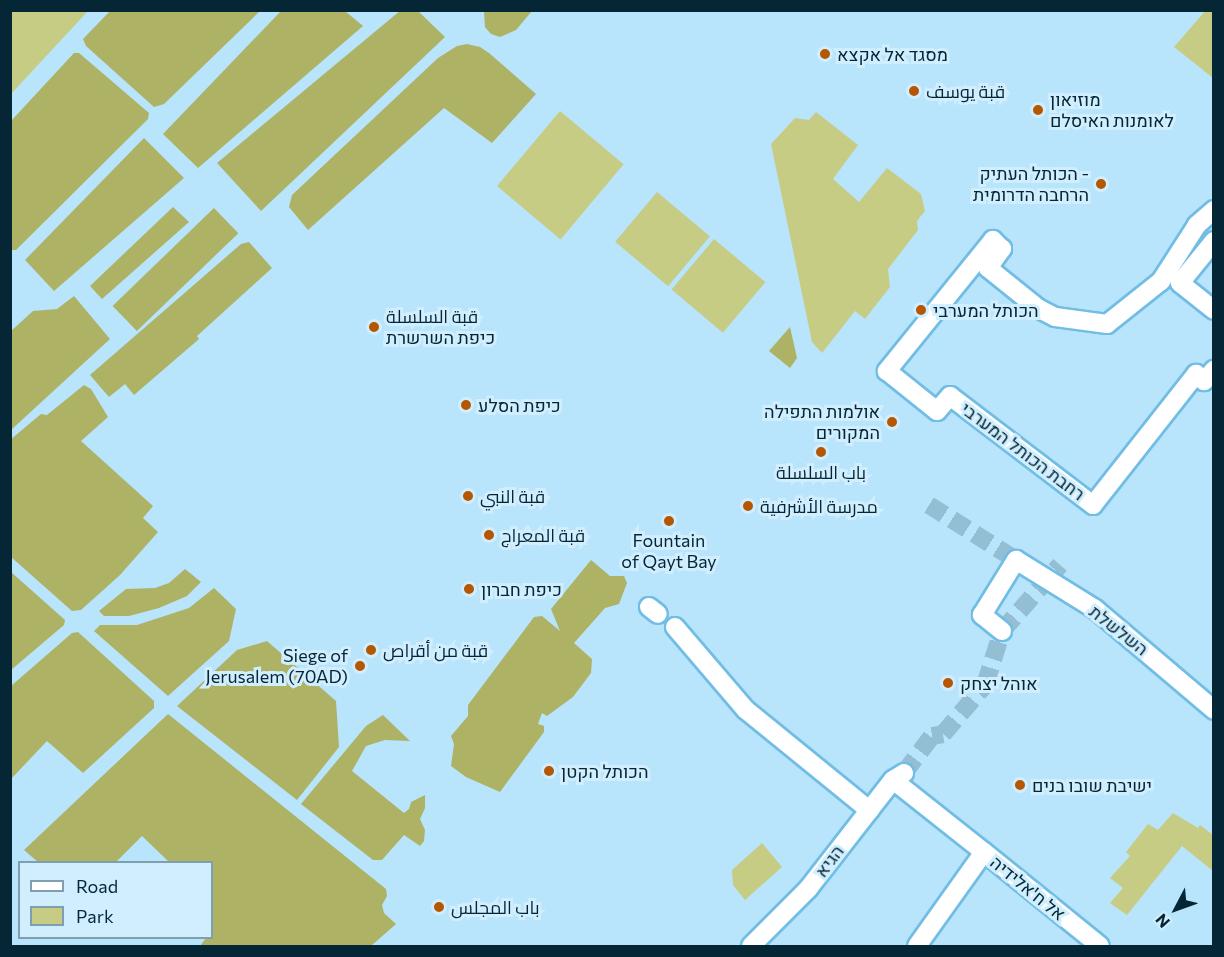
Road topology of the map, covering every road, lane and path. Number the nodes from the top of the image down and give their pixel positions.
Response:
1 (1214, 210) edge
2 (1214, 241) edge
3 (1214, 310) edge
4 (1214, 370) edge
5 (675, 627) dead end
6 (1002, 631) dead end
7 (1210, 699) edge
8 (898, 777) joint
9 (869, 810) junction
10 (984, 852) junction
11 (751, 946) edge
12 (916, 946) edge
13 (1100, 946) edge

1 - 4 street, רחבת הכותל המערבי
2 - 3 street
5 - 9 street
6 - 7 street, השלשלת
8 - 9 street, הגיא
8 - 10 street, אל ח'אלידיה
9 - 11 street, הגיא
10 - 12 street
10 - 13 street, אל ח'אלידיה

